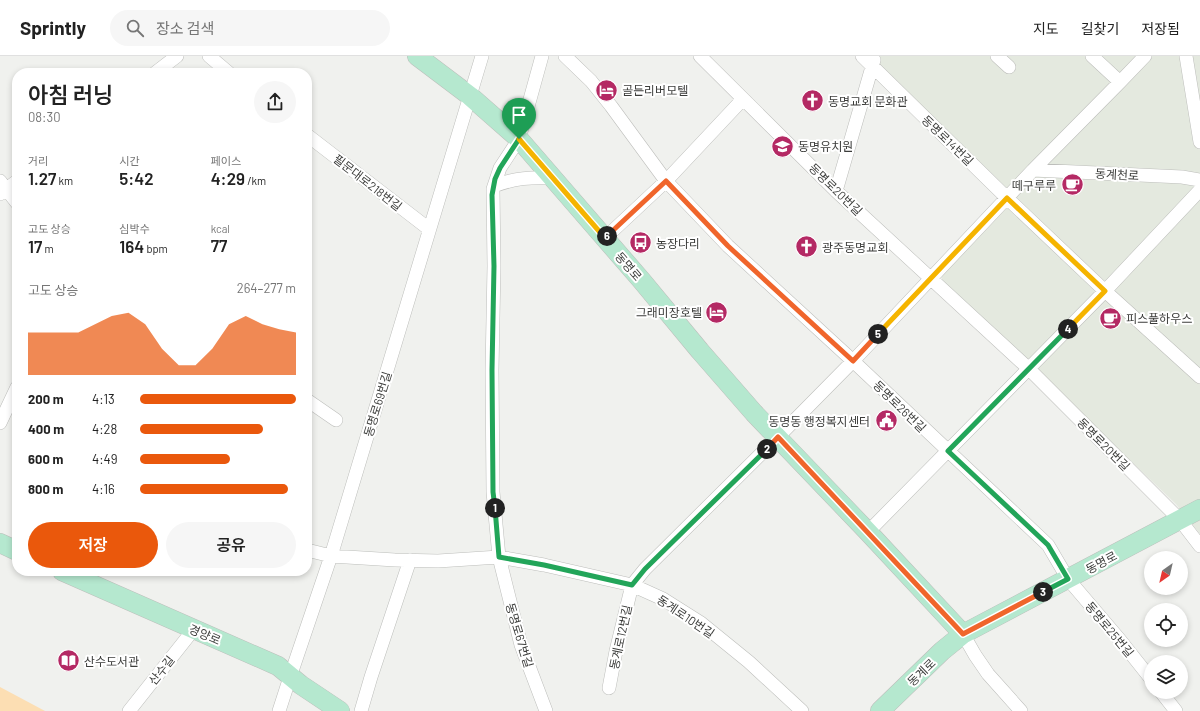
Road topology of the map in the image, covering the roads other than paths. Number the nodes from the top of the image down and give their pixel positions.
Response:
1 (177, 56) edge
2 (209, 56) edge
3 (417, 56) edge
4 (482, 56) edge
5 (542, 56) edge
6 (565, 56) edge
7 (700, 56) edge
8 (862, 56) edge
9 (997, 56) edge
10 (1092, 56) edge
11 (1145, 56) edge
12 (1186, 56) edge
13 (874, 61) edge
14 (1009, 67) dead end
15 (161, 68) edge
16 (223, 68) edge
17 (1120, 82) junction
18 (470, 96) junction
19 (743, 100) junction
20 (312, 139) edge
21 (519, 139) junction
22 (1200, 142) edge
23 (1033, 170) junction
24 (554, 178) junction
25 (1200, 180) edge
26 (666, 181) junction
27 (12, 183) edge
28 (494, 186) junction
29 (2, 188) edge
30 (1200, 190) edge
31 (836, 191) junction
32 (12, 198) edge
33 (1007, 198) junction
34 (429, 229) junction
35 (605, 238) junction
36 (931, 277) junction
37 (1105, 291) junction
38 (853, 361) junction
39 (1029, 369) junction
40 (1200, 377) edge
41 (12, 399) edge
42 (312, 403) edge
43 (8, 409) edge
44 (336, 420) dead end
45 (0, 423) edge
46 (778, 437) junction
47 (948, 451) junction
48 (1200, 509) edge
49 (1180, 520) junction
50 (868, 532) junction
51 (0, 543) edge
52 (1200, 546) edge
53 (12, 549) edge
54 (312, 551) edge
55 (331, 556) junction
56 (499, 557) junction
57 (410, 560) junction
58 (73, 576) edge
59 (1068, 579) junction
60 (632, 585) junction
61 (194, 629) junction
62 (963, 634) junction
63 (1144, 670) edge
64 (290, 677) junction
65 (609, 688) dead end
66 (1167, 699) edge
67 (129, 711) edge
68 (279, 711) edge
69 (340, 711) edge
70 (361, 711) edge
71 (546, 711) edge
72 (802, 711) edge
73 (880, 711) edge
74 (1021, 711) edge
75 (1176, 711) edge

1 - 15 street
2 - 16 street
3 - 18 street, 동명로
4 - 18 street, 동명로69번길
5 - 21 street
6 - 26 street, 동명로26번길
7 - 19 street, 동명로20번길
8 - 13 street, 동명로14번길
9 - 14 street
10 - 17 street
11 - 17 street
12 - 22 street
13 - 31 street
13 - 33 street, 동명로14번길
17 - 23 street
18 - 21 street, 동명로
18 - 34 street, 동명로69번길
19 - 26 street
19 - 31 street, 동명로20번길
20 - 34 street, 필문대로218번길
21 - 24 street, 동명로
21 - 28 street, 동명로67번길
23 - 25 street, 동계천로
23 - 33 street
24 - 28 street
24 - 35 street, 동명로
26 - 35 street
26 - 38 street, 동명로26번길
27 - 29 street
28 - 56 street, 동명로67번길
29 - 32 street
30 - 37 street
31 - 36 street, 동명로20번길
33 - 36 street
33 - 37 street, 동명로14번길
34 - 55 street, 동명로69번길
35 - 46 street, 동명로
36 - 38 street
36 - 39 street, 동명로20번길
37 - 39 street
37 - 40 street, 동명로14번길
38 - 46 street
38 - 47 street, 동명로26번길
39 - 47 street
39 - 49 street, 동명로20번길
41 - 43 street
42 - 44 street
43 - 45 street
46 - 50 street, 동명로
46 - 60 street
47 - 50 street
47 - 59 street, 동명로26번길
48 - 49 street, 동명로
49 - 52 street
49 - 59 street, 동명로
50 - 62 street, 동명로
51 - 53 street
54 - 55 street
55 - 57 street
55 - 64 street, 동명로69번길
56 - 57 street
56 - 60 street, 동계로10번길
56 - 71 street, 동명로67번길
57 - 70 street
58 - 61 street, 경양로
59 - 62 street, 동명로
59 - 63 street, 동명로25번길
60 - 65 street, 동계로12번길
60 - 72 street, 동계로10번길
61 - 64 street, 경양로
61 - 67 street, 산수길
62 - 73 street, 동계로
62 - 74 street
64 - 68 street, 동명로69번길
64 - 69 street, 경양로
66 - 75 street

